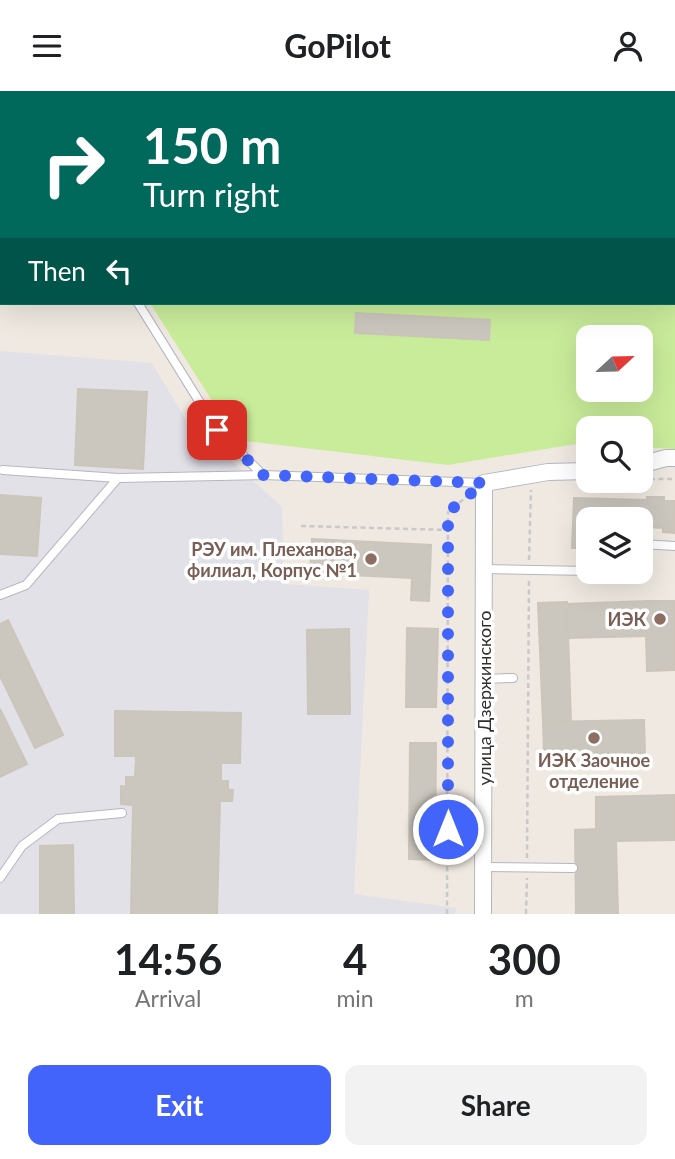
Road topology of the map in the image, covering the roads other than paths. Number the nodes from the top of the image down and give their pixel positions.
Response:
1 (139, 305) edge
2 (675, 458) edge
3 (653, 462) edge
4 (3, 470) dead end
5 (576, 471) edge
6 (263, 475) junction
7 (118, 478) junction
8 (484, 483) junction
9 (653, 544) edge
10 (675, 545) edge
11 (484, 569) junction
12 (576, 571) edge
13 (0, 595) edge
14 (513, 678) dead end
15 (484, 679) junction
16 (122, 813) dead end
17 (484, 867) junction
18 (573, 868) dead end
19 (0, 878) edge
20 (484, 914) edge

1 - 6 lane
2 - 3 street
4 - 7 lane
5 - 8 street
6 - 7 lane
6 - 8 lane
7 - 13 lane
8 - 11 street, улица Дзержинского
9 - 10 lane
11 - 12 lane
11 - 15 street, улица Дзержинского
14 - 15 lane
15 - 17 street, улица Дзержинского
16 - 19 lane
17 - 18 lane
17 - 20 street, улица Дзержинского

